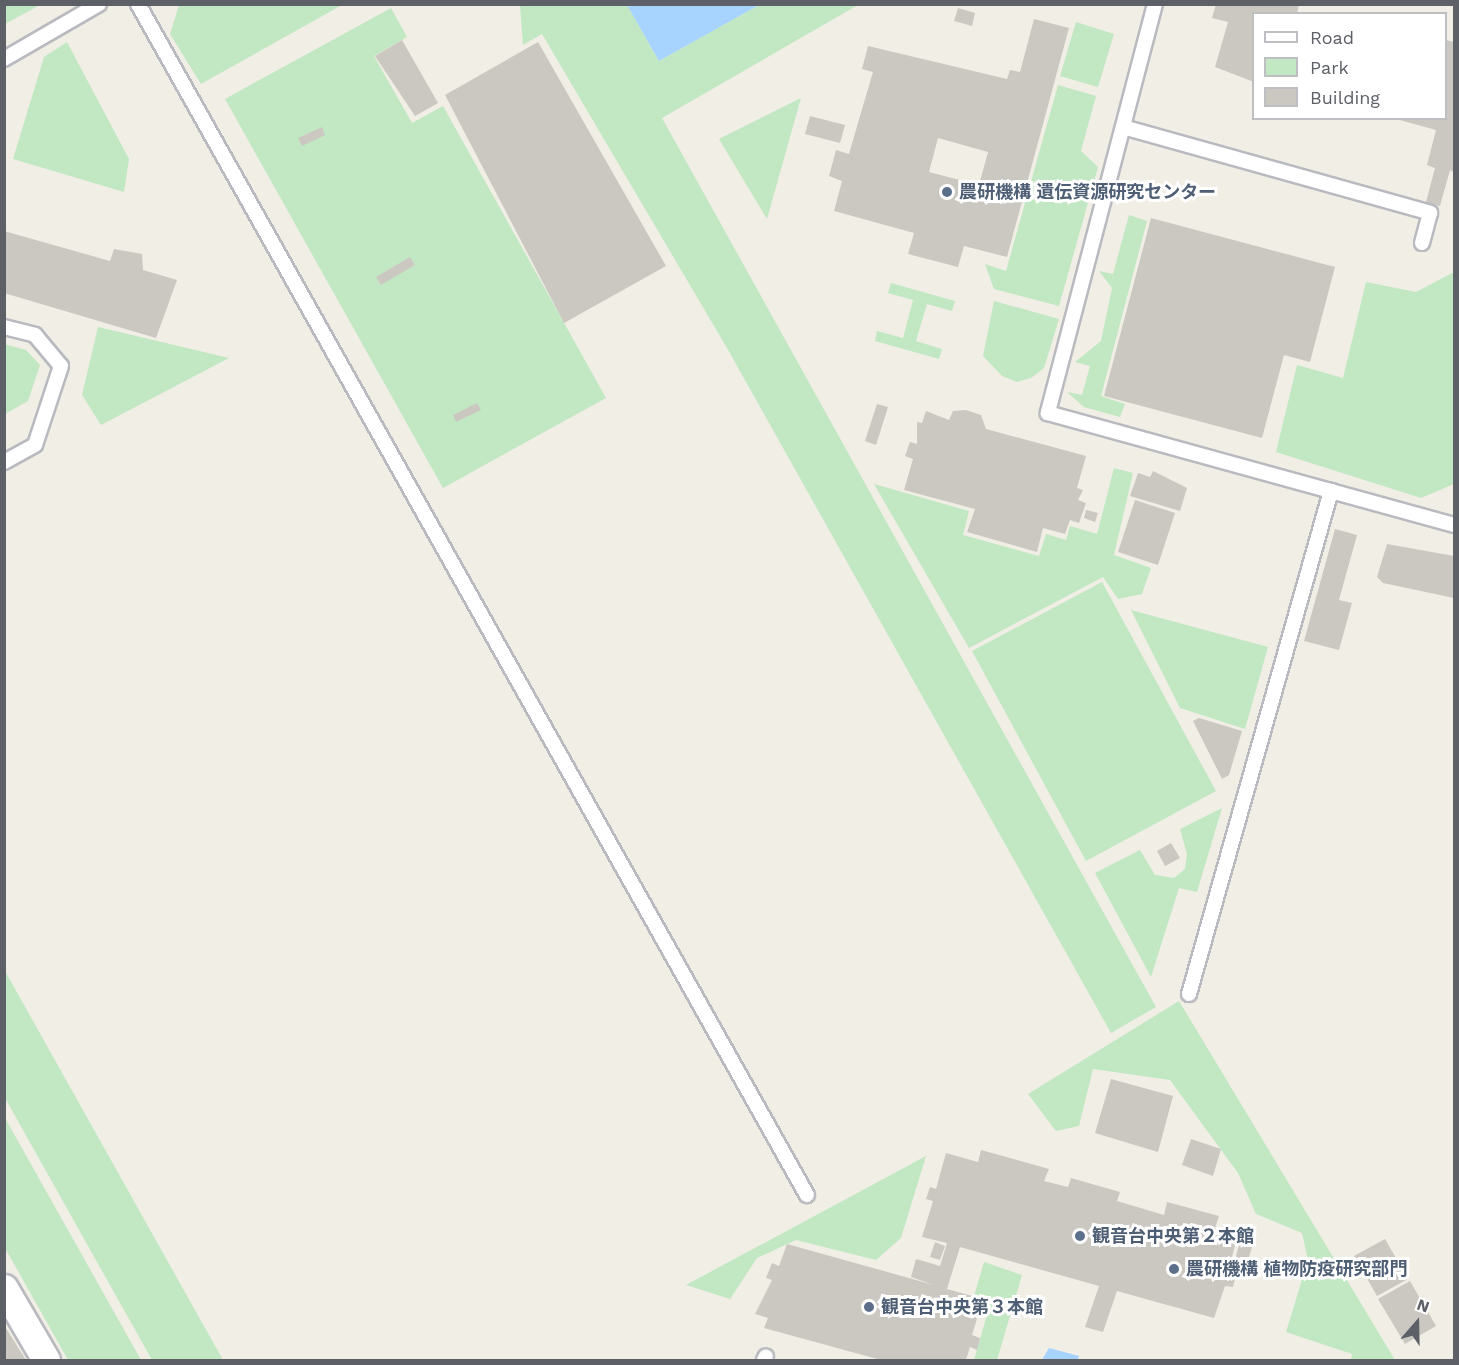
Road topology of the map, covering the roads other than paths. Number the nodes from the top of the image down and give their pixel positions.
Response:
1 (99, 4) edge
2 (1155, 4) edge
3 (142, 7) edge
4 (4, 59) edge
5 (1123, 127) junction
6 (1422, 243) dead end
7 (4, 327) edge
8 (4, 462) edge
9 (1331, 491) junction
10 (1455, 525) edge
11 (1189, 994) dead end
12 (807, 1194) dead end
13 (4, 1288) edge
14 (46, 1360) edge

1 - 4 lane
2 - 5 lane
3 - 12 lane
5 - 6 lane
5 - 9 lane
7 - 8 lane
9 - 10 lane
9 - 11 lane
13 - 14 street

